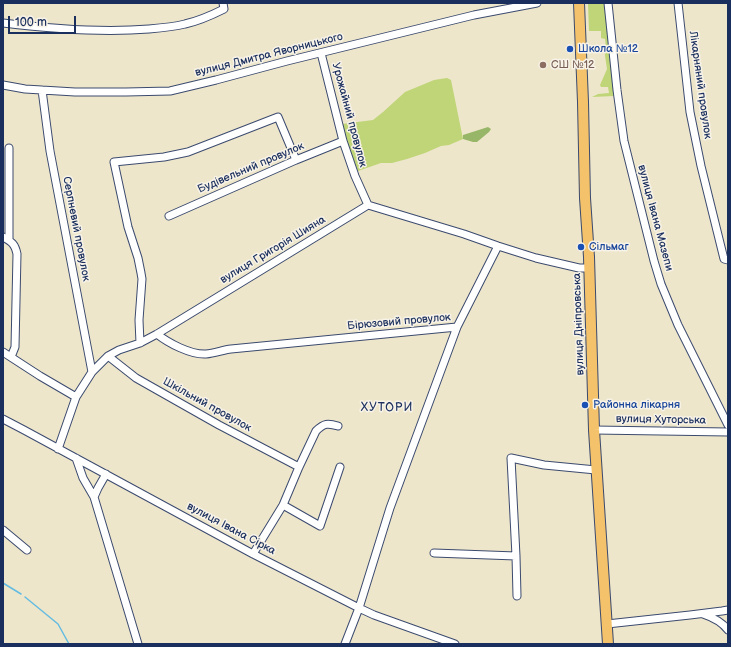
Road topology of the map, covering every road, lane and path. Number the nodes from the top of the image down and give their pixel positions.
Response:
1 (222, 3) edge
2 (537, 3) edge
3 (579, 3) edge
4 (608, 3) edge
5 (678, 3) edge
6 (3, 23) edge
7 (321, 53) junction
8 (3, 85) edge
9 (42, 90) junction
10 (343, 141) junction
11 (8, 148) dead end
12 (296, 160) junction
13 (368, 205) junction
14 (169, 216) dead end
15 (6, 238) edge
16 (498, 246) junction
17 (728, 260) edge
18 (589, 268) junction
19 (457, 327) junction
20 (157, 334) junction
21 (140, 343) junction
22 (3, 352) edge
23 (108, 356) junction
24 (12, 357) junction
25 (92, 372) junction
26 (76, 397) junction
27 (3, 419) edge
28 (728, 425) edge
29 (338, 426) dead end
30 (594, 430) junction
31 (728, 432) edge
32 (58, 449) junction
33 (76, 458) junction
34 (299, 467) junction
35 (340, 467) dead end
36 (596, 470) junction
37 (106, 474) junction
38 (94, 497) junction
39 (283, 505) junction
40 (3, 530) edge
41 (27, 550) dead end
42 (434, 553) dead end
43 (253, 554) junction
44 (516, 556) junction
45 (517, 596) dead end
46 (358, 608) junction
47 (728, 610) edge
48 (702, 614) junction
49 (607, 624) junction
50 (728, 630) edge
51 (138, 644) edge
52 (345, 644) edge
53 (455, 644) edge
54 (608, 644) edge

1 - 6 street
2 - 7 street, вулиця Дмитра Яворницького
3 - 18 highway, вулиця Дніпровська
4 - 28 street, вулиця Івана Мазепи
5 - 17 street, Лікарняний провулок
7 - 9 street, вулиця Дмитра Яворницького
7 - 10 street, Урожайний провулок
8 - 9 street, вулиця Дмитра Яворницького
9 - 25 street, Серпневий провулок
10 - 12 street, Будівельний провулок
10 - 13 street, Урожайний провулок
11 - 15 street
12 - 14 street, Будівельний провулок
12 - 21 street
13 - 16 street
13 - 20 street, вулиця Григорія Шияна
15 - 24 street
16 - 18 street
16 - 19 street
18 - 30 highway, вулиця Дніпровська
19 - 20 street, Бірюзовий провулок
19 - 46 street, Бірюзовий провулок
20 - 21 street, вулиця Григорія Шияна
21 - 23 street, вулиця Григорія Шияна
22 - 24 street
23 - 25 street, вулиця Григорія Шияна
23 - 34 street, Шкільний провулок
24 - 26 street
25 - 26 street, вулиця Григорія Шияна
26 - 32 street, вулиця Григорія Шияна
27 - 32 street, вулиця Івана Сірка
29 - 34 street
30 - 31 street, вулиця Хуторська
30 - 36 highway, вулиця Дніпровська
32 - 33 street, вулиця Івана Сірка
33 - 37 street, вулиця Івана Сірка
33 - 38 street
34 - 39 street
35 - 39 street
36 - 44 street
36 - 49 highway, вулиця Дніпровська
37 - 38 street
37 - 43 street, вулиця Івана Сірка
38 - 51 street
39 - 43 street
40 - 41 street
42 - 44 street
43 - 46 street, вулиця Івана Сірка
44 - 45 street
46 - 52 street, Бірюзовий провулок
46 - 53 street, вулиця Івана Сірка
47 - 48 street
48 - 49 street
48 - 50 street
49 - 54 highway, вулиця Дніпровська

